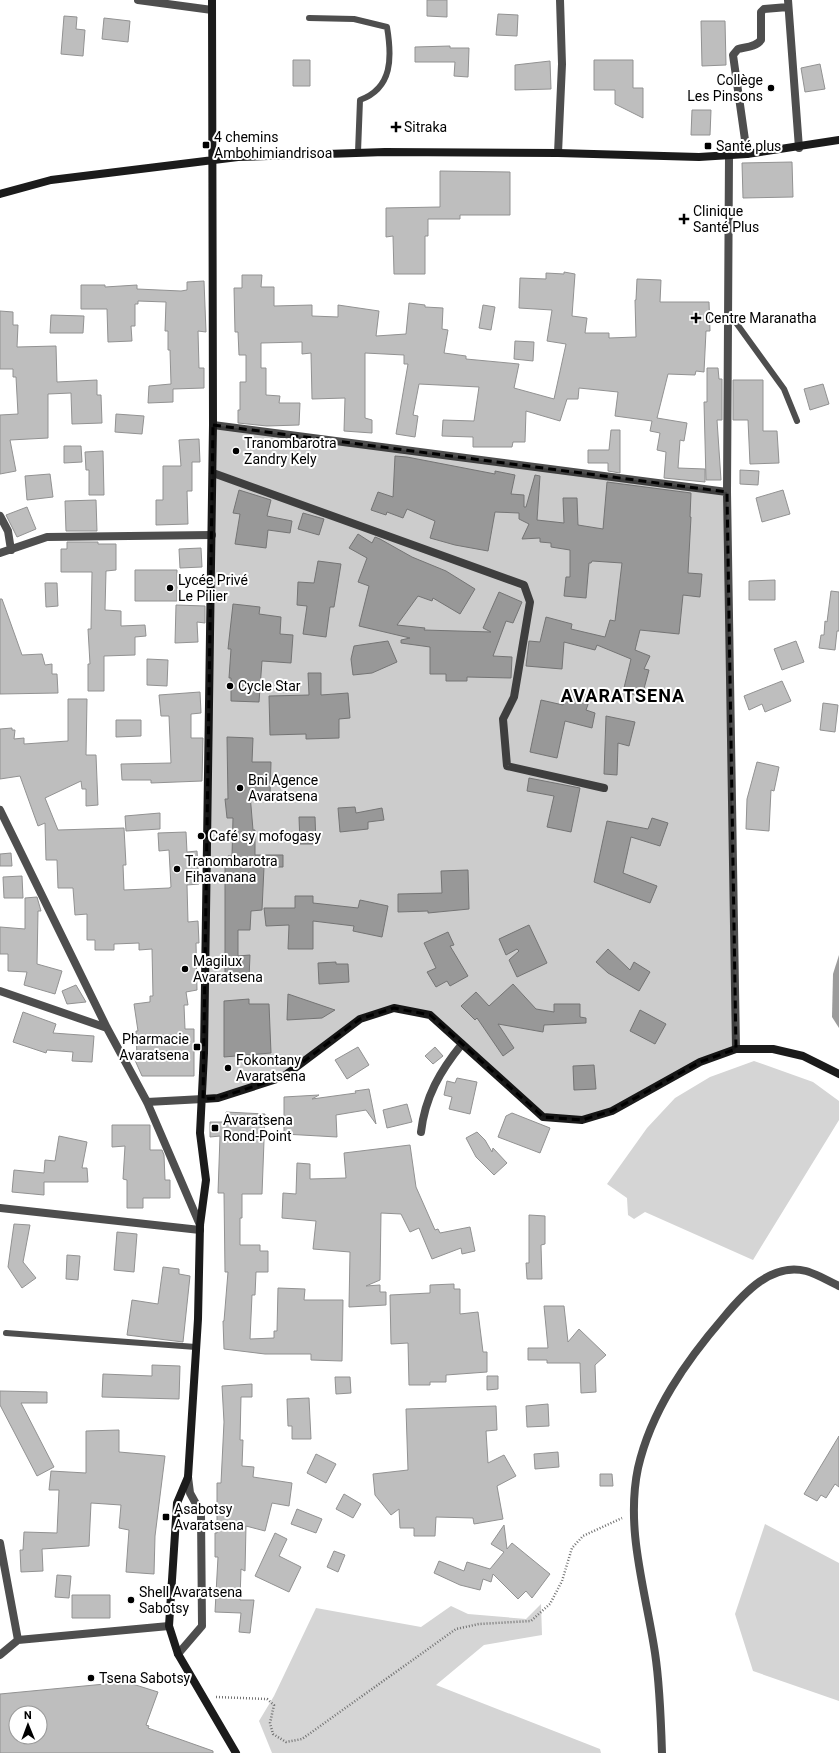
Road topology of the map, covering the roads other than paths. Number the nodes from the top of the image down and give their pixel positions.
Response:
1 (138, 0) edge
2 (212, 0) edge
3 (560, 0) edge
4 (788, 4) edge
5 (212, 10) junction
6 (309, 18) dead end
7 (839, 140) edge
8 (799, 148) junction
9 (358, 152) junction
10 (558, 153) junction
11 (746, 154) junction
12 (729, 156) junction
13 (213, 161) junction
14 (0, 194) edge
15 (729, 313) junction
16 (797, 421) dead end
17 (213, 425) junction
18 (213, 473) junction
19 (727, 492) junction
20 (0, 516) edge
21 (212, 535) junction
22 (11, 550) junction
23 (0, 553) edge
24 (604, 788) dead end
25 (0, 810) edge
26 (0, 991) edge
27 (107, 1028) junction
28 (462, 1044) junction
29 (736, 1049) junction
30 (839, 1074) edge
31 (203, 1099) junction
32 (147, 1102) junction
33 (421, 1132) dead end
34 (0, 1208) edge
35 (200, 1228) junction
36 (839, 1286) edge
37 (6, 1333) dead end
38 (196, 1347) junction
39 (188, 1477) junction
40 (0, 1543) edge
41 (170, 1626) junction
42 (18, 1640) junction
43 (178, 1654) junction
44 (0, 1655) edge
45 (236, 1753) edge
46 (662, 1753) edge

1 - 5 street
2 - 5 street
3 - 10 street
4 - 8 street
4 - 11 street
5 - 13 street
6 - 9 lane
7 - 8 street
8 - 11 street
9 - 10 street
9 - 13 street
10 - 12 street
11 - 12 street
12 - 15 street
13 - 14 street
13 - 17 street
15 - 16 lane
15 - 19 street
17 - 18 street
17 - 19 street
18 - 21 street
18 - 24 street
19 - 29 street
20 - 22 street
21 - 22 street
21 - 31 street
22 - 23 street
25 - 27 street
26 - 27 street
27 - 32 street
28 - 29 street
28 - 31 street
28 - 33 street
29 - 30 street
31 - 32 street
31 - 35 street
32 - 35 street
34 - 35 street
35 - 38 street
36 - 46 street
37 - 38 lane
38 - 39 street
39 - 41 street
39 - 43 street
40 - 42 street
41 - 42 street
41 - 43 street
42 - 44 street
43 - 45 street

